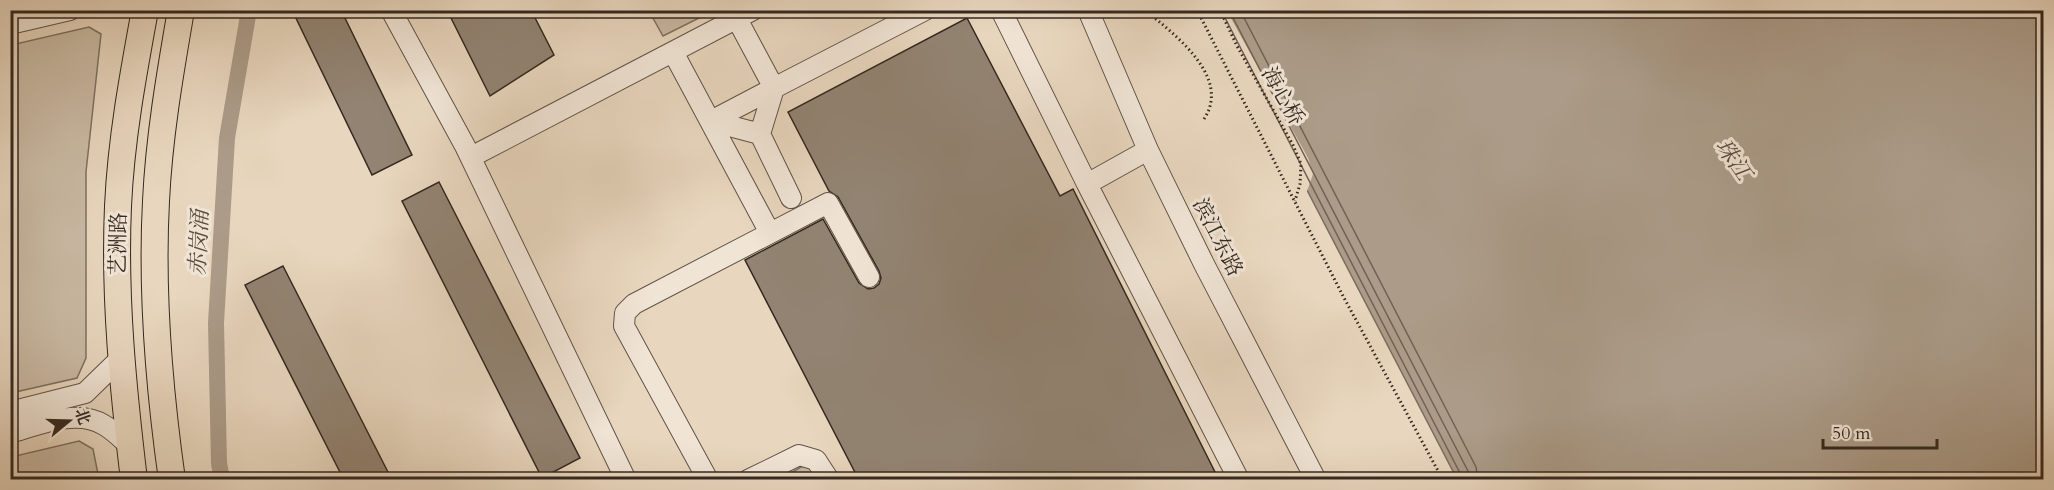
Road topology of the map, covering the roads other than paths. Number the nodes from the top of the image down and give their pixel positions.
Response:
1 (70, 10) edge
2 (145, 10) edge
3 (181, 10) edge
4 (391, 10) edge
5 (925, 10) edge
6 (1001, 10) edge
7 (1088, 10) edge
8 (745, 15) edge
9 (10, 24) edge
10 (673, 52) junction
11 (774, 88) junction
12 (711, 122) junction
13 (760, 134) junction
14 (1148, 150) junction
15 (471, 157) junction
16 (1087, 184) junction
17 (791, 198) dead end
18 (770, 233) junction
19 (869, 277) dead end
20 (121, 358) junction
21 (10, 412) edge
22 (10, 433) edge
23 (130, 446) junction
24 (621, 478) edge
25 (134, 480) edge
26 (172, 480) edge
27 (708, 480) edge
28 (748, 480) edge
29 (830, 480) edge
30 (1239, 480) edge
31 (1316, 480) edge

1 - 9 street
2 - 20 main road, 艺洲路
3 - 26 main road, 艺洲路
4 - 15 street
5 - 11 street
6 - 16 street
7 - 14 street, 滨江东路
8 - 10 street
8 - 11 street
10 - 12 street
10 - 15 street
11 - 12 street
11 - 13 street
12 - 13 street
12 - 18 street
13 - 17 street
14 - 16 street
14 - 31 street, 滨江东路
15 - 24 street
16 - 30 street
18 - 19 street
18 - 27 street
20 - 21 street
20 - 23 main road, 艺洲路
22 - 23 street
23 - 25 main road, 艺洲路
28 - 29 street

